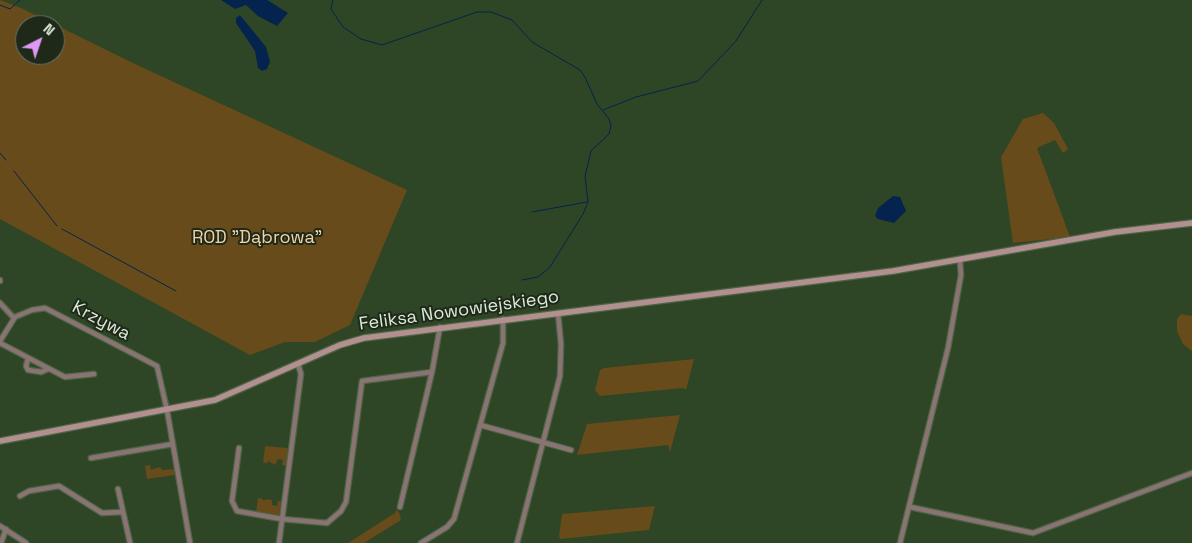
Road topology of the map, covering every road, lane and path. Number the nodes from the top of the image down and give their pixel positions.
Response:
1 (1192, 223) edge
2 (960, 261) junction
3 (0, 302) edge
4 (558, 313) junction
5 (14, 318) junction
6 (503, 319) junction
7 (440, 328) junction
8 (0, 342) edge
9 (28, 359) junction
10 (298, 364) junction
11 (49, 369) junction
12 (432, 372) junction
13 (94, 374) dead end
14 (167, 410) junction
15 (480, 425) junction
16 (0, 441) edge
17 (543, 442) junction
18 (173, 444) junction
19 (239, 448) dead end
20 (571, 450) dead end
21 (91, 458) dead end
22 (1192, 473) edge
23 (118, 490) dead end
24 (20, 496) dead end
25 (400, 507) dead end
26 (910, 507) junction
27 (122, 512) junction
28 (282, 520) junction
29 (0, 526) edge
30 (6, 529) junction
31 (1, 543) edge
32 (26, 543) edge
33 (130, 543) edge
34 (190, 543) edge
35 (279, 543) edge
36 (422, 543) edge
37 (517, 543) edge
38 (900, 543) edge

1 - 2 street, Feliksa Nowowiejskiego
2 - 4 street, Feliksa Nowowiejskiego
2 - 26 street
3 - 5 street
4 - 6 street, Feliksa Nowowiejskiego
4 - 17 street
5 - 8 street
5 - 14 street, Krzywa
6 - 7 street, Feliksa Nowowiejskiego
6 - 15 street
7 - 10 street, Feliksa Nowowiejskiego
7 - 12 street
8 - 9 street
9 - 11 street
9 - 11 street
10 - 14 street, Feliksa Nowowiejskiego
10 - 28 street
11 - 13 street
12 - 25 street
12 - 28 street
14 - 16 street, Feliksa Nowowiejskiego
14 - 18 street, Krzywa
15 - 17 street
15 - 36 street
17 - 20 street
17 - 37 street
18 - 21 street
18 - 34 street, Krzywa
19 - 28 street
22 - 26 street
23 - 27 street
24 - 27 street
26 - 38 street
27 - 33 street
28 - 35 street
29 - 30 street
30 - 31 street
30 - 32 street

